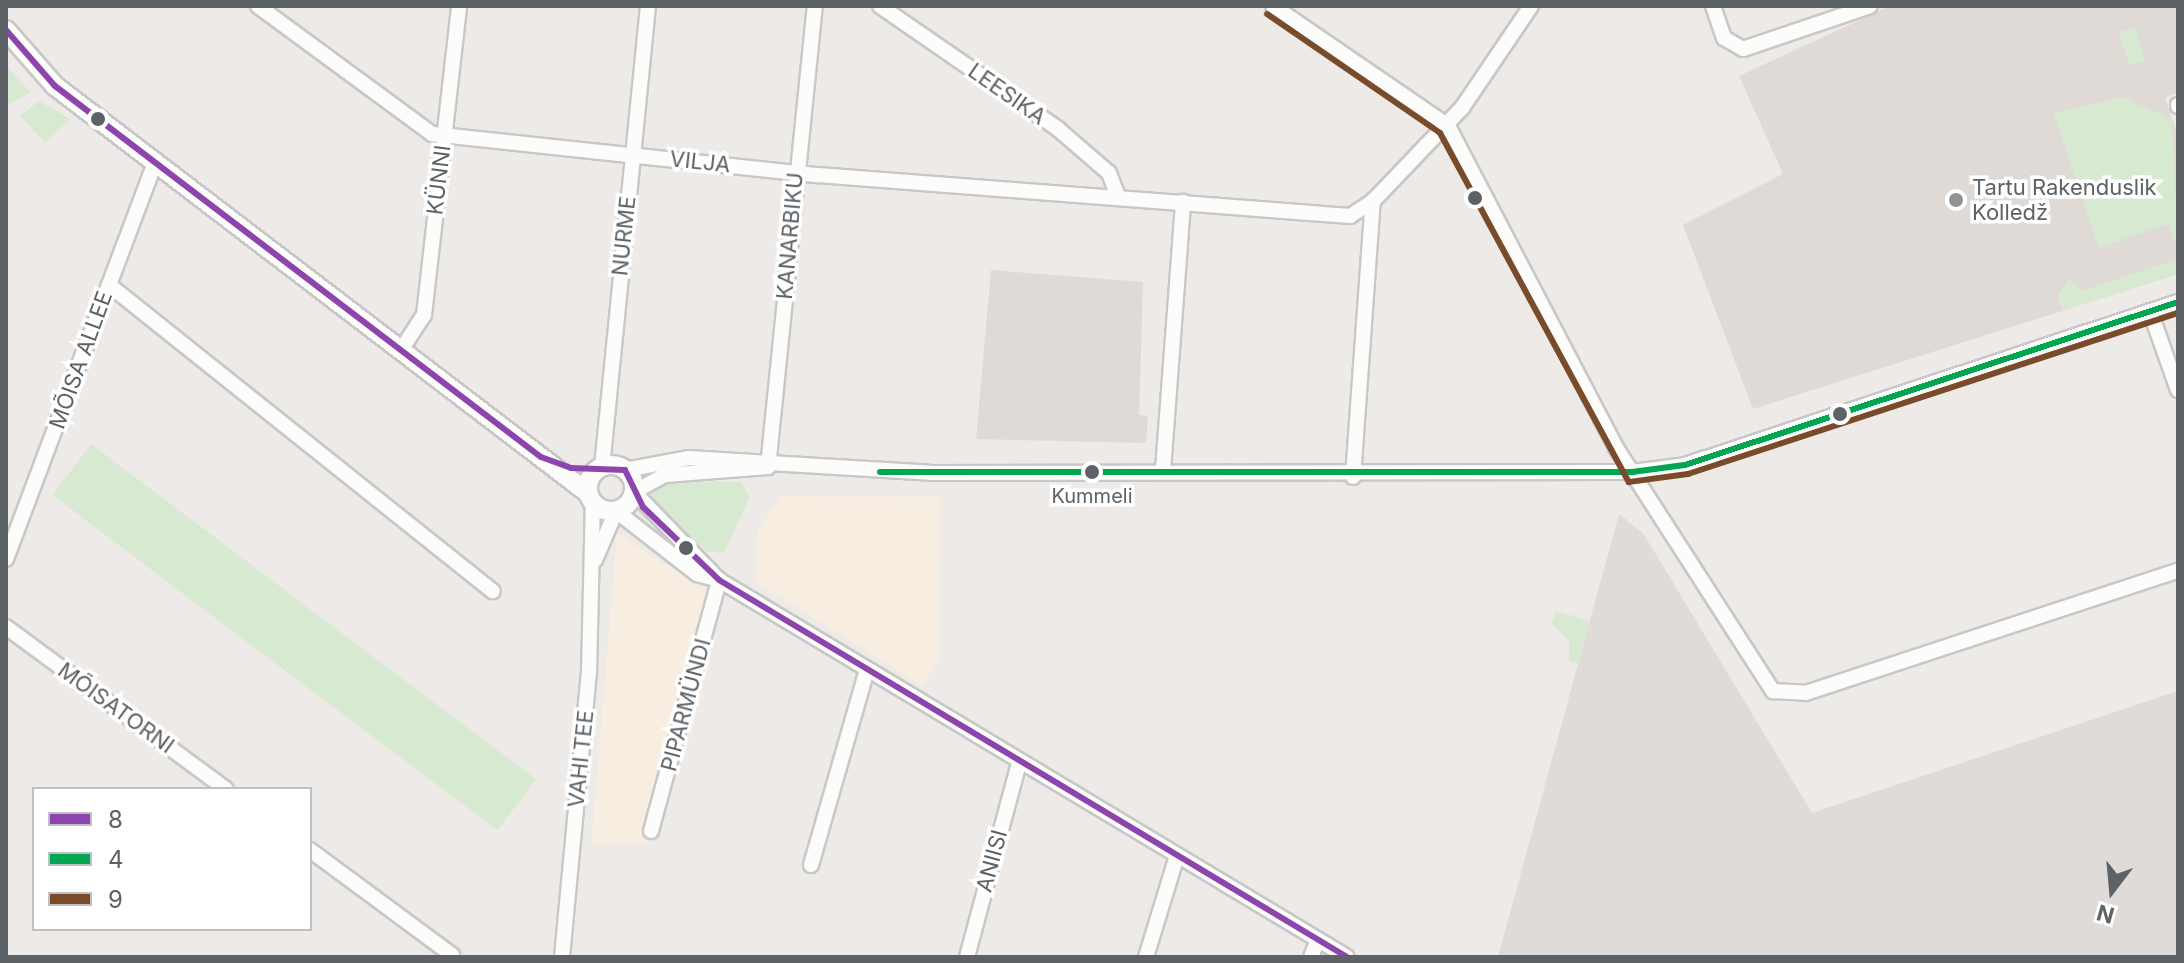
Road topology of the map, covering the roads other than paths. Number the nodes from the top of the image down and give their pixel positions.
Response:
1 (258, 6) edge
2 (459, 6) edge
3 (648, 6) edge
4 (815, 6) edge
5 (880, 6) edge
6 (1273, 6) edge
7 (1713, 6) edge
8 (1870, 6) edge
9 (1527, 7) edge
10 (6, 30) edge
11 (1445, 124) junction
12 (444, 135) junction
13 (632, 155) junction
14 (155, 162) junction
15 (796, 172) junction
16 (1118, 197) junction
17 (1373, 201) junction
18 (1183, 202) junction
19 (109, 285) junction
20 (2178, 302) edge
21 (2150, 311) junction
22 (403, 347) junction
23 (2178, 390) edge
24 (541, 457) junction
25 (768, 467) junction
26 (599, 469) junction
27 (625, 470) junction
28 (1163, 470) junction
29 (1632, 472) junction
30 (1353, 477) junction
31 (634, 492) junction
32 (591, 498) junction
33 (616, 511) junction
34 (8, 549) edge
35 (595, 560) junction
36 (2178, 571) edge
37 (719, 580) junction
38 (493, 591) dead end
39 (6, 627) edge
40 (866, 673) junction
41 (1018, 766) junction
42 (223, 787) edge
43 (651, 831) dead end
44 (312, 851) edge
45 (1176, 859) junction
46 (811, 865) dead end
47 (1318, 940) junction
48 (452, 955) dead end
49 (562, 957) edge
50 (967, 957) edge
51 (1146, 957) edge
52 (1311, 957) edge
53 (1347, 957) edge

1 - 12 street, VILJA
2 - 12 street, KÜNNI
3 - 13 street, NURME
4 - 15 street, KANARBIKU
5 - 16 street, LEESIKA
6 - 11 street
7 - 8 street
9 - 11 street
10 - 14 street
11 - 17 street
11 - 29 street
12 - 13 street, VILJA
12 - 22 street, KÜNNI
13 - 15 street, VILJA
13 - 26 street, NURME
14 - 19 street, MÕISA ALLEE
14 - 22 street
15 - 16 street, VILJA
15 - 25 street, KANARBIKU
16 - 18 street, VILJA
17 - 18 street, VILJA
17 - 30 street
18 - 28 street
19 - 34 street, MÕISA ALLEE
19 - 38 street
20 - 21 street
21 - 23 street
21 - 29 street
22 - 24 street
24 - 26 street
24 - 32 street
25 - 27 street
25 - 28 street
25 - 31 street
26 - 27 street
26 - 32 street
27 - 31 street
28 - 30 street
29 - 30 street
29 - 36 street
31 - 33 street
31 - 37 street
32 - 33 street
32 - 35 street, VAHI TEE
33 - 35 street, VAHI TEE
33 - 37 street
35 - 49 street, VAHI TEE
37 - 40 street
37 - 43 street, PIPARMÜNDI
39 - 42 street, MÕISATORNI
40 - 41 street
40 - 46 street
41 - 45 street
41 - 50 street, ANIISI
44 - 48 street
45 - 47 street
45 - 51 street
47 - 52 street
47 - 53 street

